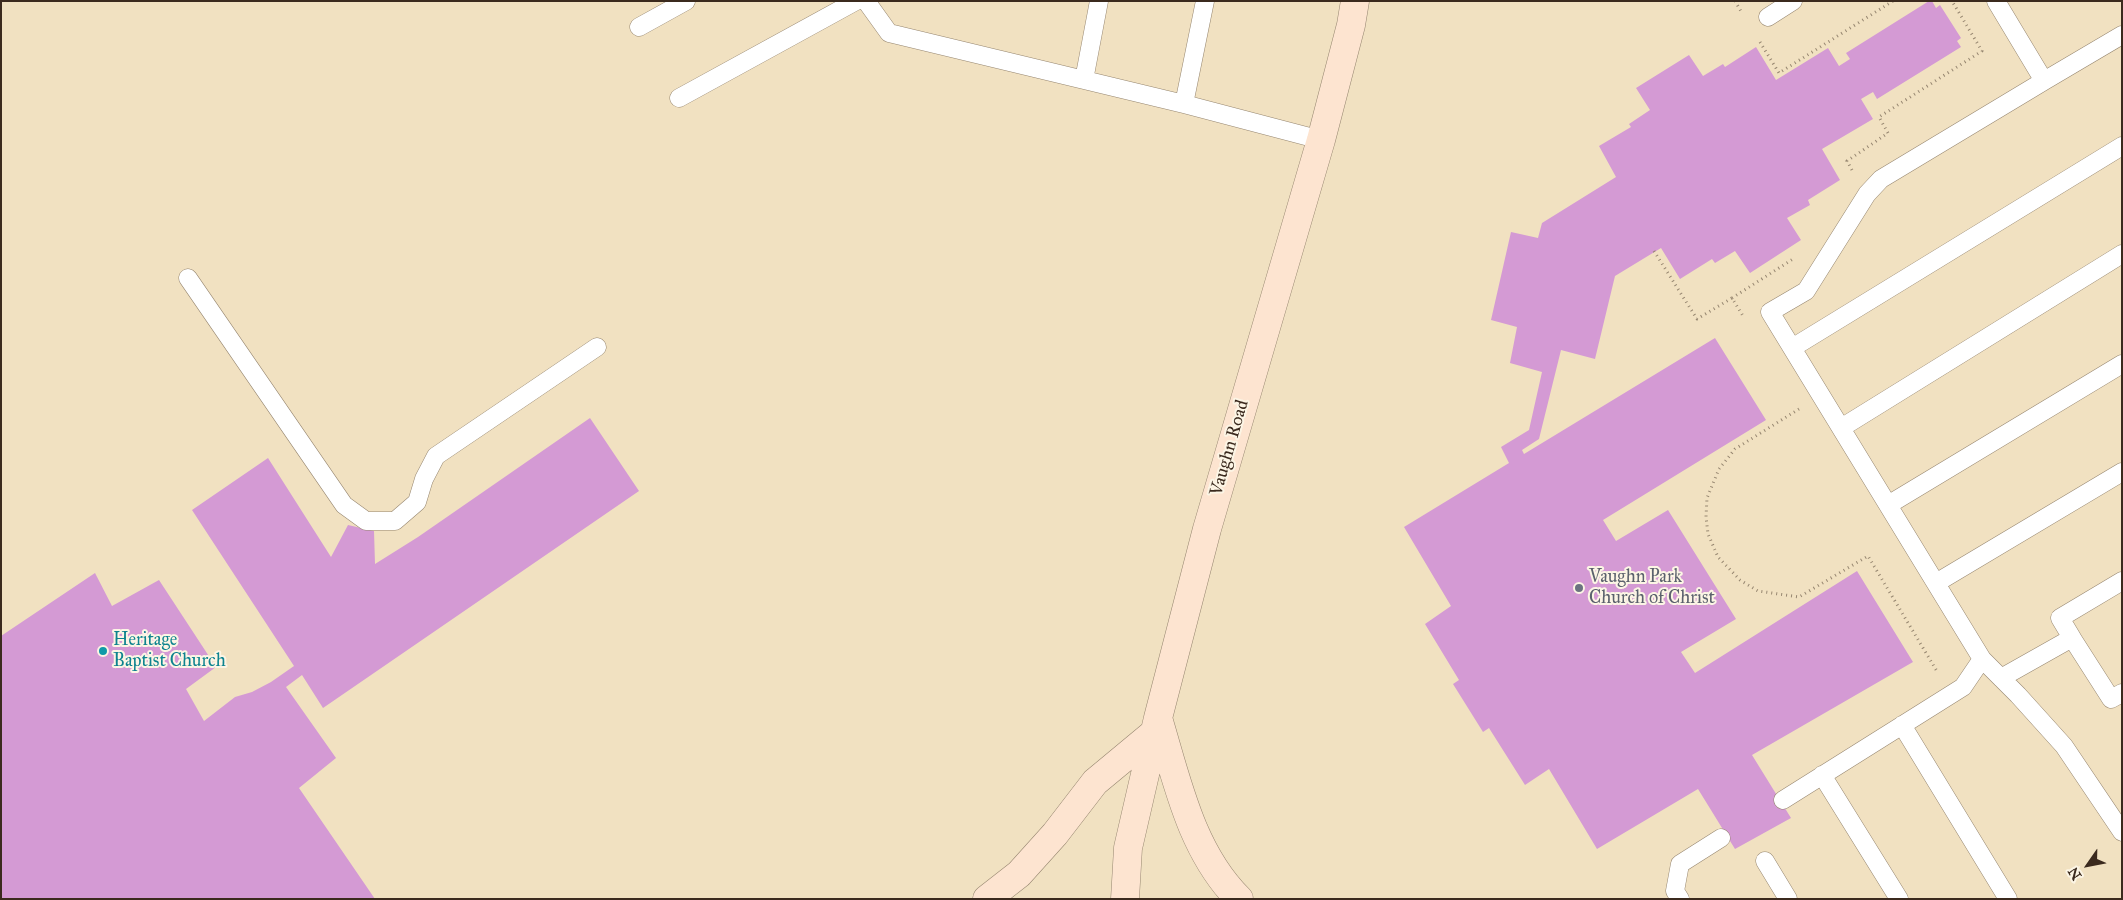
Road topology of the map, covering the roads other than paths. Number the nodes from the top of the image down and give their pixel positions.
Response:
1 (686, 1) edge
2 (856, 1) edge
3 (866, 1) edge
4 (1099, 1) edge
5 (1205, 1) edge
6 (1355, 1) edge
7 (1793, 1) edge
8 (1997, 2) edge
9 (1768, 17) dead end
10 (638, 27) dead end
11 (2122, 35) edge
12 (1084, 80) junction
13 (2044, 80) junction
14 (679, 98) dead end
15 (1184, 104) junction
16 (1321, 140) junction
17 (2122, 146) edge
18 (2122, 254) edge
19 (188, 278) dead end
20 (597, 347) dead end
21 (1792, 348) junction
22 (2122, 364) edge
23 (1841, 428) junction
24 (2122, 472) edge
25 (1888, 505) junction
26 (2122, 581) edge
27 (1936, 584) junction
28 (2072, 638) junction
29 (1982, 659) junction
30 (2001, 678) junction
31 (2122, 693) edge
32 (1156, 725) junction
33 (1902, 725) junction
34 (1822, 775) junction
35 (1783, 800) dead end
36 (2122, 832) edge
37 (1721, 838) dead end
38 (1765, 860) dead end
39 (988, 899) edge
40 (1125, 899) edge
41 (1239, 899) edge
42 (1680, 899) edge
43 (1788, 899) edge
44 (1898, 899) edge
45 (2008, 899) edge

1 - 10 lane
2 - 14 lane
3 - 12 lane
4 - 12 lane
5 - 15 lane
6 - 16 main road, Vaughn Road
7 - 9 lane
8 - 13 lane
11 - 13 lane
12 - 15 lane
13 - 21 lane
15 - 16 lane
16 - 32 main road, Vaughn Road
17 - 21 lane
18 - 23 lane
19 - 20 lane
21 - 23 lane
22 - 25 lane
23 - 25 lane
24 - 27 lane
25 - 27 lane
26 - 28 lane
27 - 29 lane
28 - 30 lane
28 - 31 lane
29 - 30 lane
29 - 33 lane
30 - 36 lane
32 - 39 main road
32 - 40 main road, Vaughn Road
32 - 41 main road
33 - 34 lane
33 - 45 lane
34 - 35 lane
34 - 44 lane
37 - 42 lane
38 - 43 lane

